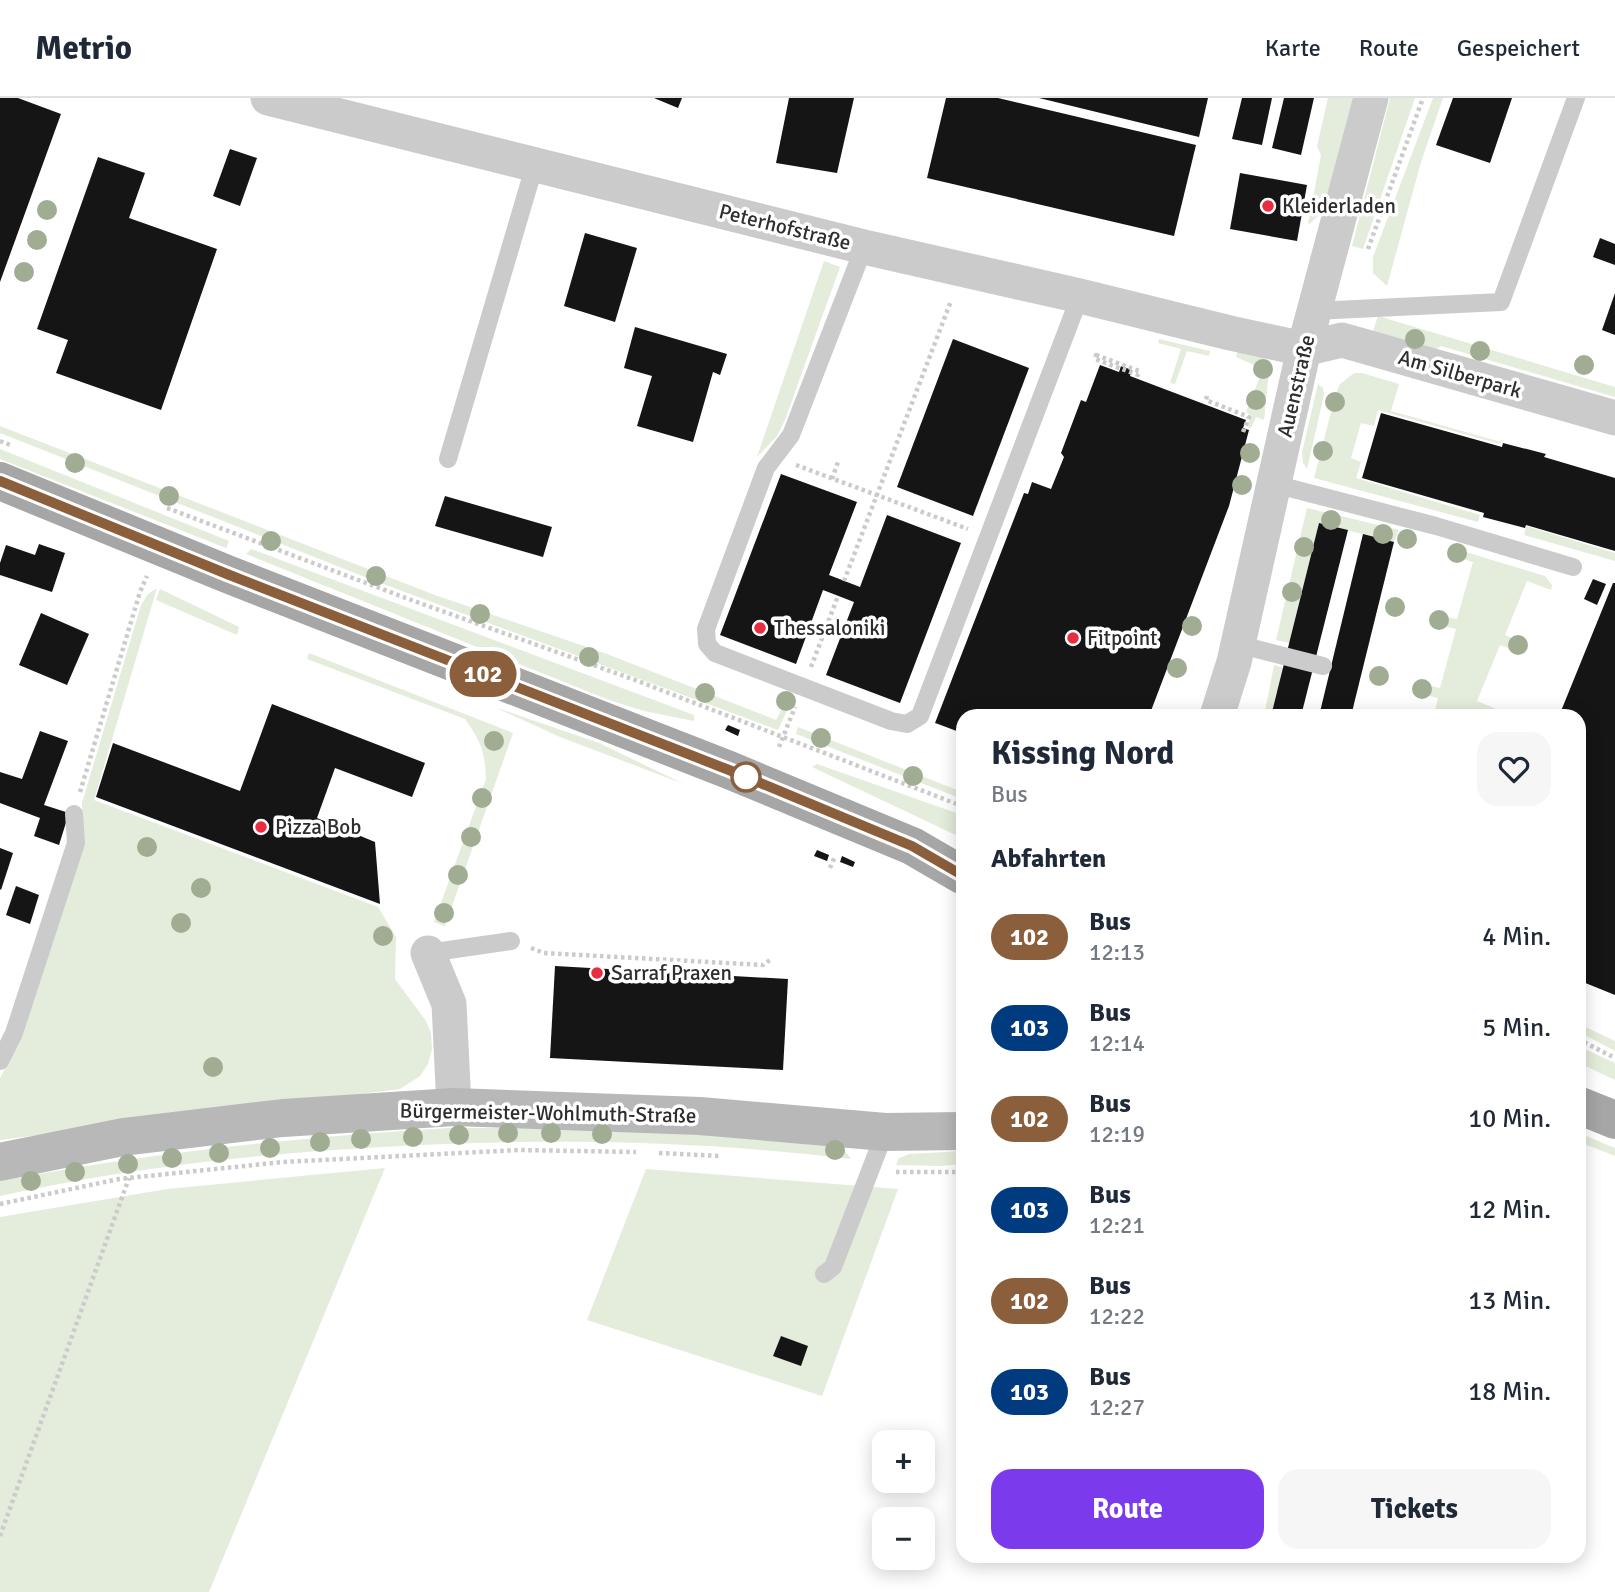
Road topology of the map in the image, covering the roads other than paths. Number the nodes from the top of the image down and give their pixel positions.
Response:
1 (268, 98) edge
2 (1371, 98) edge
3 (1576, 98) edge
4 (388, 112) edge
5 (536, 164) junction
6 (864, 247) junction
7 (1080, 296) junction
8 (1314, 311) junction
9 (1304, 349) junction
10 (1615, 418) edge
11 (448, 459) dead end
12 (7, 464) edge
13 (1274, 484) junction
14 (1573, 567) dead end
15 (1233, 660) junction
16 (1323, 666) dead end
17 (1219, 709) edge
18 (1226, 709) edge
19 (74, 814) road end
20 (912, 846) junction
21 (956, 855) edge
22 (956, 872) edge
23 (511, 941) road end
24 (428, 953) joint
25 (0, 1062) edge
26 (454, 1107) junction
27 (1586, 1108) edge
28 (1615, 1119) edge
29 (952, 1127) edge
30 (885, 1132) junction
31 (0, 1162) edge
32 (824, 1274) dead end

1 - 4 street, Peterhofstraße
2 - 8 street, Auenstraße
3 - 8 lane
4 - 5 street, Peterhofstraße
5 - 6 street, Peterhofstraße
5 - 11 lane
6 - 7 street, Peterhofstraße
6 - 7 lane
7 - 9 street, Peterhofstraße
8 - 9 street, Auenstraße
9 - 10 street, Am Silberpark
9 - 13 street, Auenstraße
12 - 20 main road
13 - 14 lane
13 - 15 street, Auenstraße
15 - 16 lane
15 - 17 street, Auenstraße
15 - 18 street, Auenstraße
19 - 25 lane
20 - 21 main road
20 - 22 main road
23 - 24 lane
24 - 26 street
26 - 30 street, Bürgermeister-Wohlmuth-Straße
26 - 31 street, Bürgermeister-Wohlmuth-Straße
27 - 28 main road
29 - 30 street, Bürgermeister-Wohlmuth-Straße
30 - 32 lane

